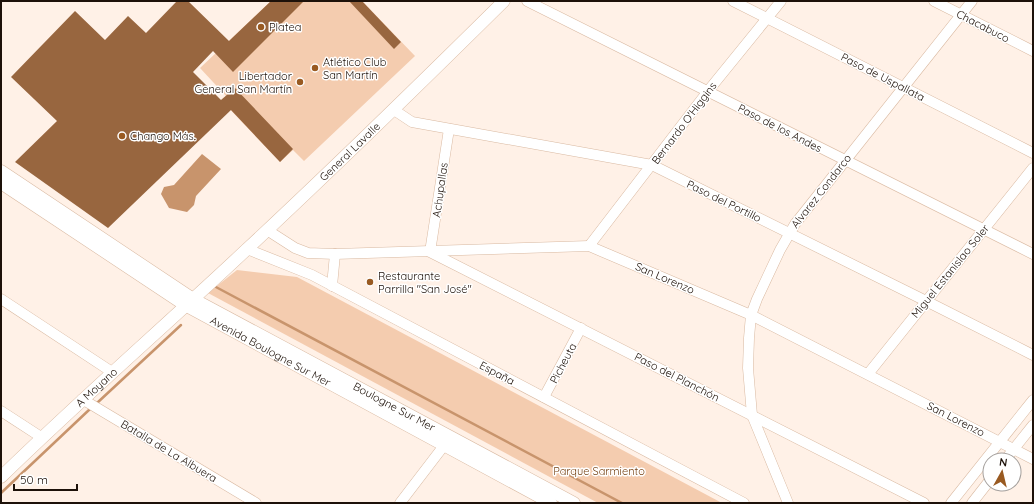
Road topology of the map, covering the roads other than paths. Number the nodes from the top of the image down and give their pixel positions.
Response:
1 (504, 1) edge
2 (527, 1) edge
3 (733, 1) edge
4 (781, 1) edge
5 (934, 1) edge
6 (972, 1) edge
7 (961, 15) junction
8 (767, 18) junction
9 (1033, 51) edge
10 (904, 88) junction
11 (708, 92) junction
12 (394, 110) junction
13 (449, 129) junction
14 (1033, 153) edge
15 (845, 161) junction
16 (652, 165) junction
17 (1033, 168) edge
18 (1, 171) edge
19 (1, 183) edge
20 (984, 229) junction
21 (267, 230) junction
22 (788, 233) junction
23 (589, 246) junction
24 (247, 249) junction
25 (430, 252) junction
26 (335, 254) junction
27 (1033, 254) edge
28 (332, 286) junction
29 (1, 299) edge
30 (926, 301) junction
31 (189, 302) junction
32 (751, 315) junction
33 (581, 328) junction
34 (1033, 355) edge
35 (112, 372) junction
36 (868, 374) junction
37 (544, 397) junction
38 (82, 399) junction
39 (1033, 400) edge
40 (1, 411) edge
41 (752, 416) junction
42 (1033, 425) edge
43 (41, 438) junction
44 (447, 442) junction
45 (1000, 442) junction
46 (1014, 449) junction
47 (1012, 452) edge
48 (1033, 459) edge
49 (1, 477) edge
50 (982, 490) edge
51 (256, 503) edge
52 (400, 503) edge
53 (551, 503) edge
54 (574, 503) edge
55 (744, 503) edge
56 (788, 503) edge
57 (924, 503) edge
58 (951, 503) edge
59 (972, 503) edge

1 - 12 main road, General Lavalle
2 - 11 street, Paso de los Andes
3 - 8 street, Paso de Uspallata
4 - 8 street, Bernardo O'Higgins
5 - 7 street, Chacabuco
6 - 7 street, Alvarez Condarco
7 - 9 street, Chacabuco
7 - 10 street, Alvarez Condarco
8 - 10 street, Paso de Uspallata
8 - 11 street, Bernardo O'Higgins
10 - 14 street, Paso de Uspallata
10 - 15 street, Alvarez Condarco
11 - 15 street, Paso de los Andes
11 - 16 street, Bernardo O'Higgins
12 - 13 street, Paso del Portillo
12 - 21 main road, General Lavalle
13 - 16 street, Paso del Portillo
13 - 25 street, Achupallas
15 - 20 street, Paso de los Andes
15 - 22 street, Alvarez Condarco
16 - 22 street, Paso del Portillo
16 - 23 street, Bernardo O'Higgins
17 - 20 street, Miguel Estanislao Soler
18 - 31 main road
19 - 31 main road
20 - 27 street, Paso de los Andes
20 - 30 street, Miguel Estanislao Soler
21 - 24 main road, General Lavalle
21 - 26 street, San Lorenzo
22 - 30 street, Paso del Portillo
22 - 32 street, Alvarez Condarco
23 - 25 street, San Lorenzo
23 - 32 street, San Lorenzo
24 - 28 street, España
24 - 31 main road, General Lavalle
25 - 26 street, San Lorenzo
25 - 33 street, Paso del Planchón
26 - 28 street
28 - 37 street, España
29 - 35 street
30 - 34 street, Paso del Portillo
30 - 36 street, Miguel Estanislao Soler
31 - 35 main road, A Moyano
31 - 44 main road, Boulogne Sur Mer
32 - 36 street, San Lorenzo
32 - 41 street, Alvarez Condarco
33 - 37 street, Picheuta
33 - 41 street, Paso del Planchón
35 - 38 main road, A Moyano
36 - 45 street, San Lorenzo
37 - 55 street, España
38 - 43 main road, A Moyano
38 - 51 street, Batalla de La Albuera
39 - 45 street
40 - 43 street
41 - 56 street, Alvarez Condarco
41 - 57 street, Paso del Planchón
42 - 46 street
43 - 49 main road, A Moyano
44 - 52 street
44 - 53 main road
44 - 54 main road, Boulogne Sur Mer
45 - 46 street, San Lorenzo
45 - 58 street
46 - 47 street
46 - 48 street, San Lorenzo
50 - 59 street

